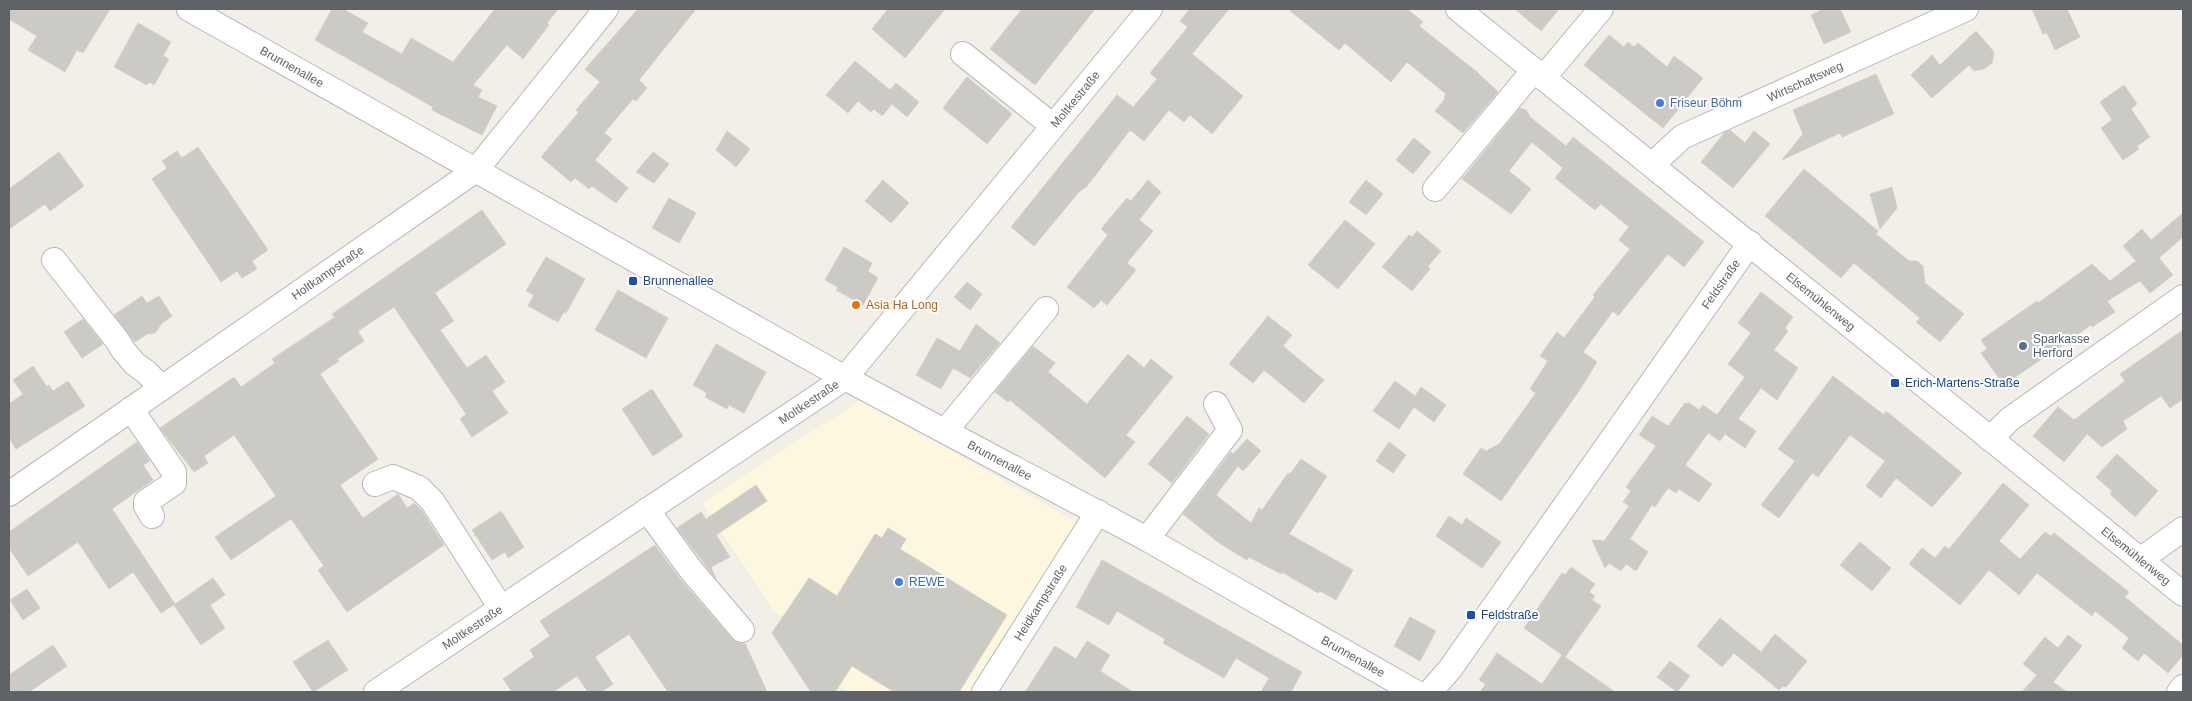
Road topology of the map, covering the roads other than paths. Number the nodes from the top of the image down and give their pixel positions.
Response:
1 (189, 9) edge
2 (606, 9) edge
3 (1150, 9) edge
4 (1458, 9) edge
5 (1602, 9) edge
6 (1966, 9) edge
7 (963, 54) dead end
8 (1539, 74) junction
9 (1053, 126) junction
10 (1652, 165) junction
11 (476, 170) junction
12 (1435, 189) dead end
13 (1750, 243) junction
14 (54, 260) dead end
15 (2183, 298) edge
16 (1046, 309) dead end
17 (846, 378) junction
18 (162, 388) junction
19 (1216, 404) dead end
20 (131, 409) junction
21 (946, 430) junction
22 (1990, 439) junction
23 (375, 484) dead end
24 (9, 494) edge
25 (647, 510) junction
26 (1098, 512) junction
27 (152, 516) dead end
28 (2183, 529) edge
29 (1147, 539) junction
30 (2140, 560) junction
31 (2183, 594) edge
32 (501, 608) junction
33 (742, 630) dead end
34 (2183, 687) edge
35 (376, 692) edge
36 (984, 692) edge
37 (1415, 692) edge
38 (1430, 692) edge
39 (2179, 692) edge

1 - 11 street, Brunnenallee
2 - 11 street, Holtkampstraße
3 - 9 street, Moltkestraße
4 - 8 street, Elsemühlenweg
5 - 8 street
6 - 10 street, Wirtschaftsweg
7 - 9 street
8 - 10 street, Elsemühlenweg
8 - 12 street
9 - 17 street, Moltkestraße
10 - 13 street, Elsemühlenweg
11 - 17 street, Brunnenallee
11 - 18 street, Holtkampstraße
13 - 22 street, Elsemühlenweg
13 - 38 street, Feldstraße
14 - 18 street
15 - 22 street
16 - 21 street
17 - 21 street, Brunnenallee
17 - 25 street, Moltkestraße
18 - 20 street, Holtkampstraße
19 - 29 street
20 - 24 street, Holtkampstraße
20 - 27 street
21 - 26 street, Brunnenallee
22 - 30 street, Elsemühlenweg
23 - 32 street
25 - 32 street, Moltkestraße
25 - 33 street
26 - 29 street, Brunnenallee
26 - 36 street, Heidkampstraße
28 - 30 street
29 - 37 street, Brunnenallee
30 - 31 street, Elsemühlenweg
32 - 35 street, Moltkestraße
34 - 39 street

